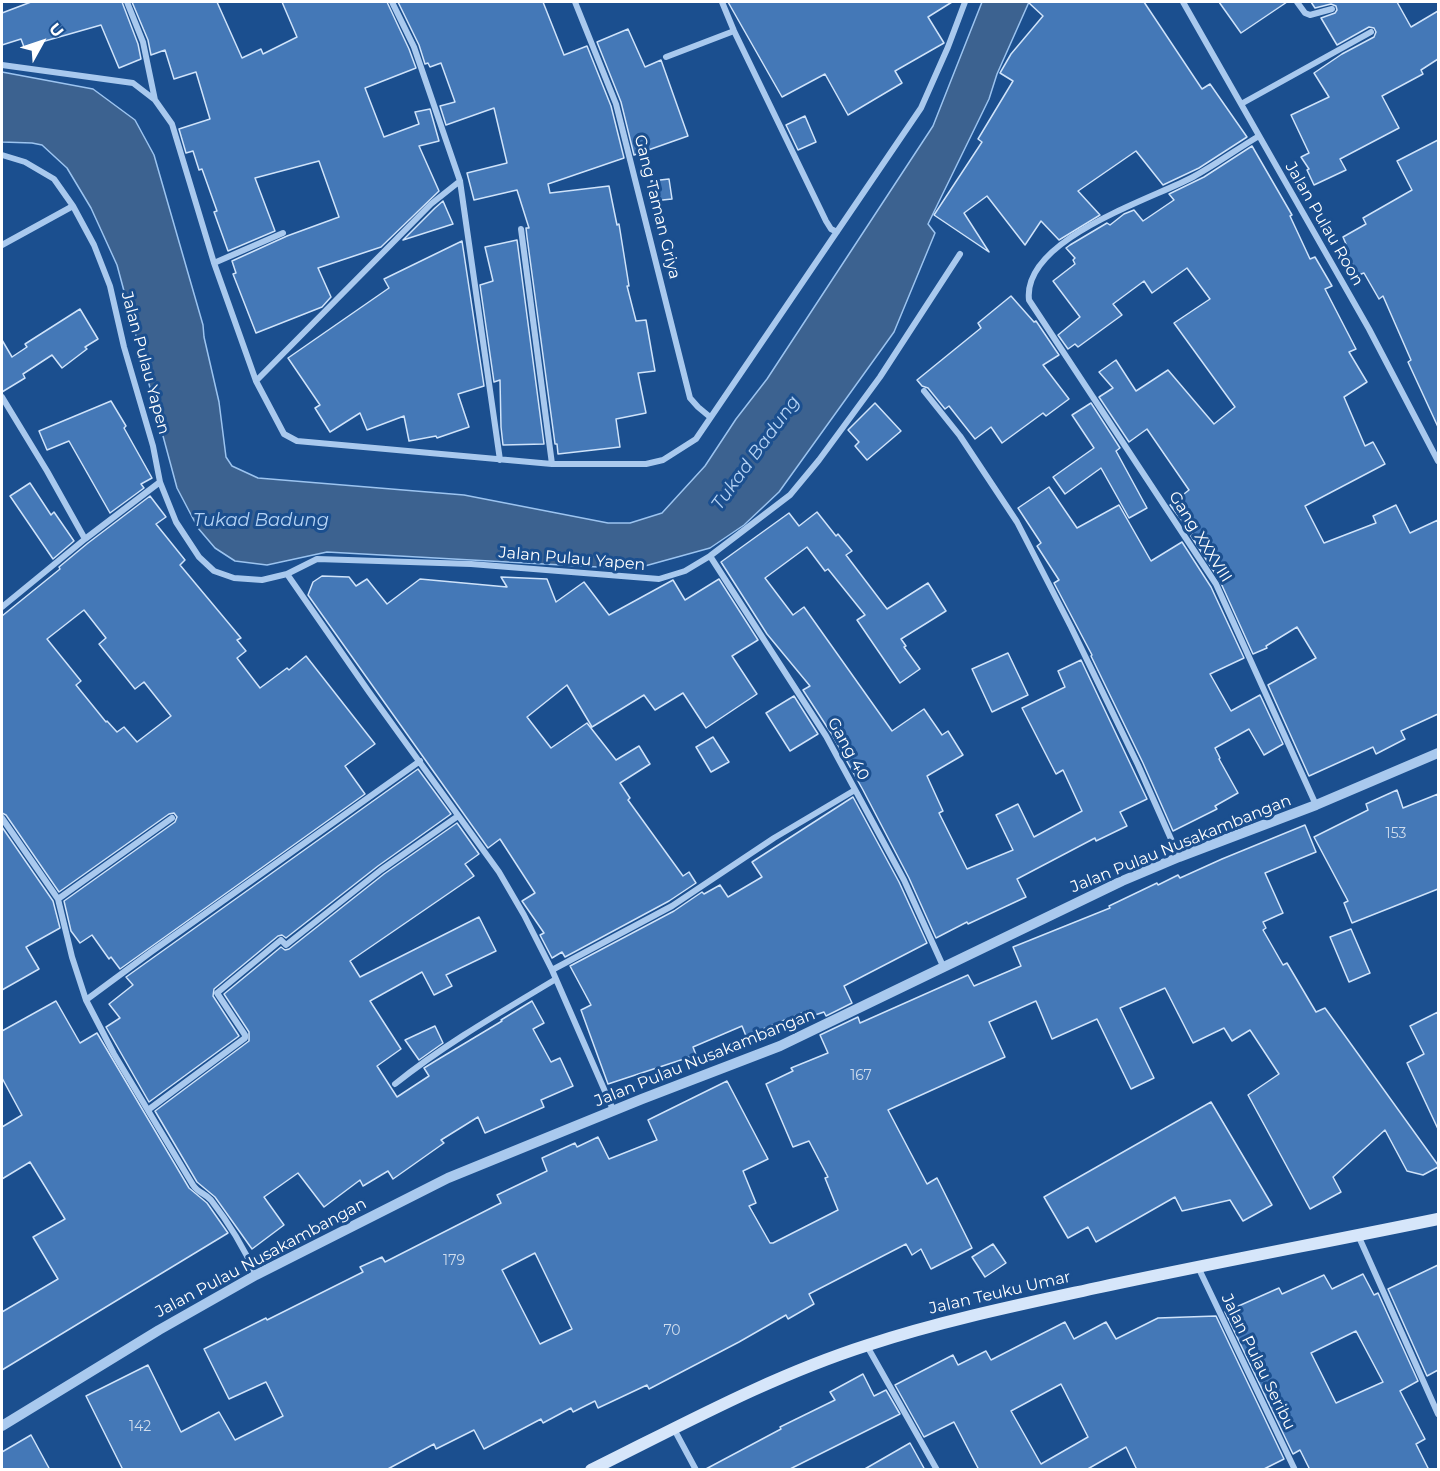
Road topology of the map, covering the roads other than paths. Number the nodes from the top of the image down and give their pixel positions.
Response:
1 (127, 2) edge
2 (392, 2) edge
3 (574, 2) edge
4 (722, 2) edge
5 (965, 2) edge
6 (1184, 2) edge
7 (1297, 2) edge
8 (1332, 9) dead end
9 (734, 31) junction
10 (1371, 32) dead end
11 (666, 57) dead end
12 (2, 65) edge
13 (155, 100) junction
14 (1241, 104) junction
15 (1259, 136) junction
16 (2, 155) edge
17 (460, 181) junction
18 (73, 206) junction
19 (521, 229) dead end
20 (837, 232) junction
21 (283, 233) dead end
22 (2, 245) edge
23 (960, 254) dead end
24 (214, 263) junction
25 (256, 381) junction
26 (924, 391) dead end
27 (2, 397) edge
28 (710, 417) junction
29 (500, 460) junction
30 (1438, 461) edge
31 (552, 464) junction
32 (160, 482) junction
33 (85, 539) junction
34 (711, 555) junction
35 (287, 574) junction
36 (2, 607) edge
37 (1438, 753) edge
38 (420, 761) junction
39 (855, 790) junction
40 (1316, 805) junction
41 (458, 816) junction
42 (2, 818) edge
43 (172, 818) dead end
44 (1179, 857) junction
45 (58, 899) junction
46 (943, 966) junction
47 (552, 970) junction
48 (556, 979) junction
49 (86, 1000) junction
50 (395, 1084) dead end
51 (148, 1110) junction
52 (614, 1112) junction
53 (1438, 1219) edge
54 (1358, 1235) junction
55 (1197, 1266) junction
56 (255, 1275) junction
57 (867, 1345) junction
58 (1438, 1414) edge
59 (2, 1426) edge
60 (674, 1429) junction
61 (591, 1470) edge
62 (696, 1470) edge
63 (937, 1470) edge
64 (1295, 1470) edge

1 - 13 street
2 - 17 street
3 - 28 street, Gang Taman Griya
4 - 9 street
5 - 20 street
6 - 14 street, Jalan Pulau Roon
7 - 8 street
9 - 11 street
9 - 20 street
10 - 14 street
12 - 13 street
13 - 24 street
14 - 15 street, Jalan Pulau Roon
15 - 30 street, Jalan Pulau Roon
15 - 40 street, Gang XXXVIII
16 - 18 street, Jalan Pulau Yapen
17 - 25 street
17 - 29 street
18 - 22 street
18 - 32 street, Jalan Pulau Yapen
19 - 31 street
20 - 28 street
21 - 24 street
23 - 34 street, Jalan Pulau Yapen
24 - 25 street
25 - 29 street
26 - 44 street
27 - 33 street
28 - 31 street
29 - 31 street
32 - 33 street
32 - 35 street, Jalan Pulau Yapen
33 - 36 street
34 - 35 street, Jalan Pulau Yapen
34 - 39 street, Gang 40
35 - 38 street
37 - 40 street, Jalan Pulau Nusakambangan
38 - 41 street
38 - 49 street
39 - 46 street, Gang 40
39 - 47 street
40 - 44 street, Jalan Pulau Nusakambangan
41 - 47 street
41 - 51 street
42 - 45 street
43 - 45 street
44 - 46 street, Jalan Pulau Nusakambangan
45 - 49 street
46 - 52 street, Jalan Pulau Nusakambangan
47 - 48 street
48 - 50 street
48 - 52 street
49 - 51 street
51 - 56 street
52 - 56 street, Jalan Pulau Nusakambangan
53 - 54 main road, Jalan Teuku Umar
54 - 55 main road, Jalan Teuku Umar
54 - 58 street
55 - 57 main road, Jalan Teuku Umar
55 - 64 street, Jalan Pulau Seribu
56 - 59 street, Jalan Pulau Nusakambangan
57 - 60 main road, Jalan Teuku Umar
57 - 63 street
60 - 61 main road, Jalan Teuku Umar
60 - 62 street

